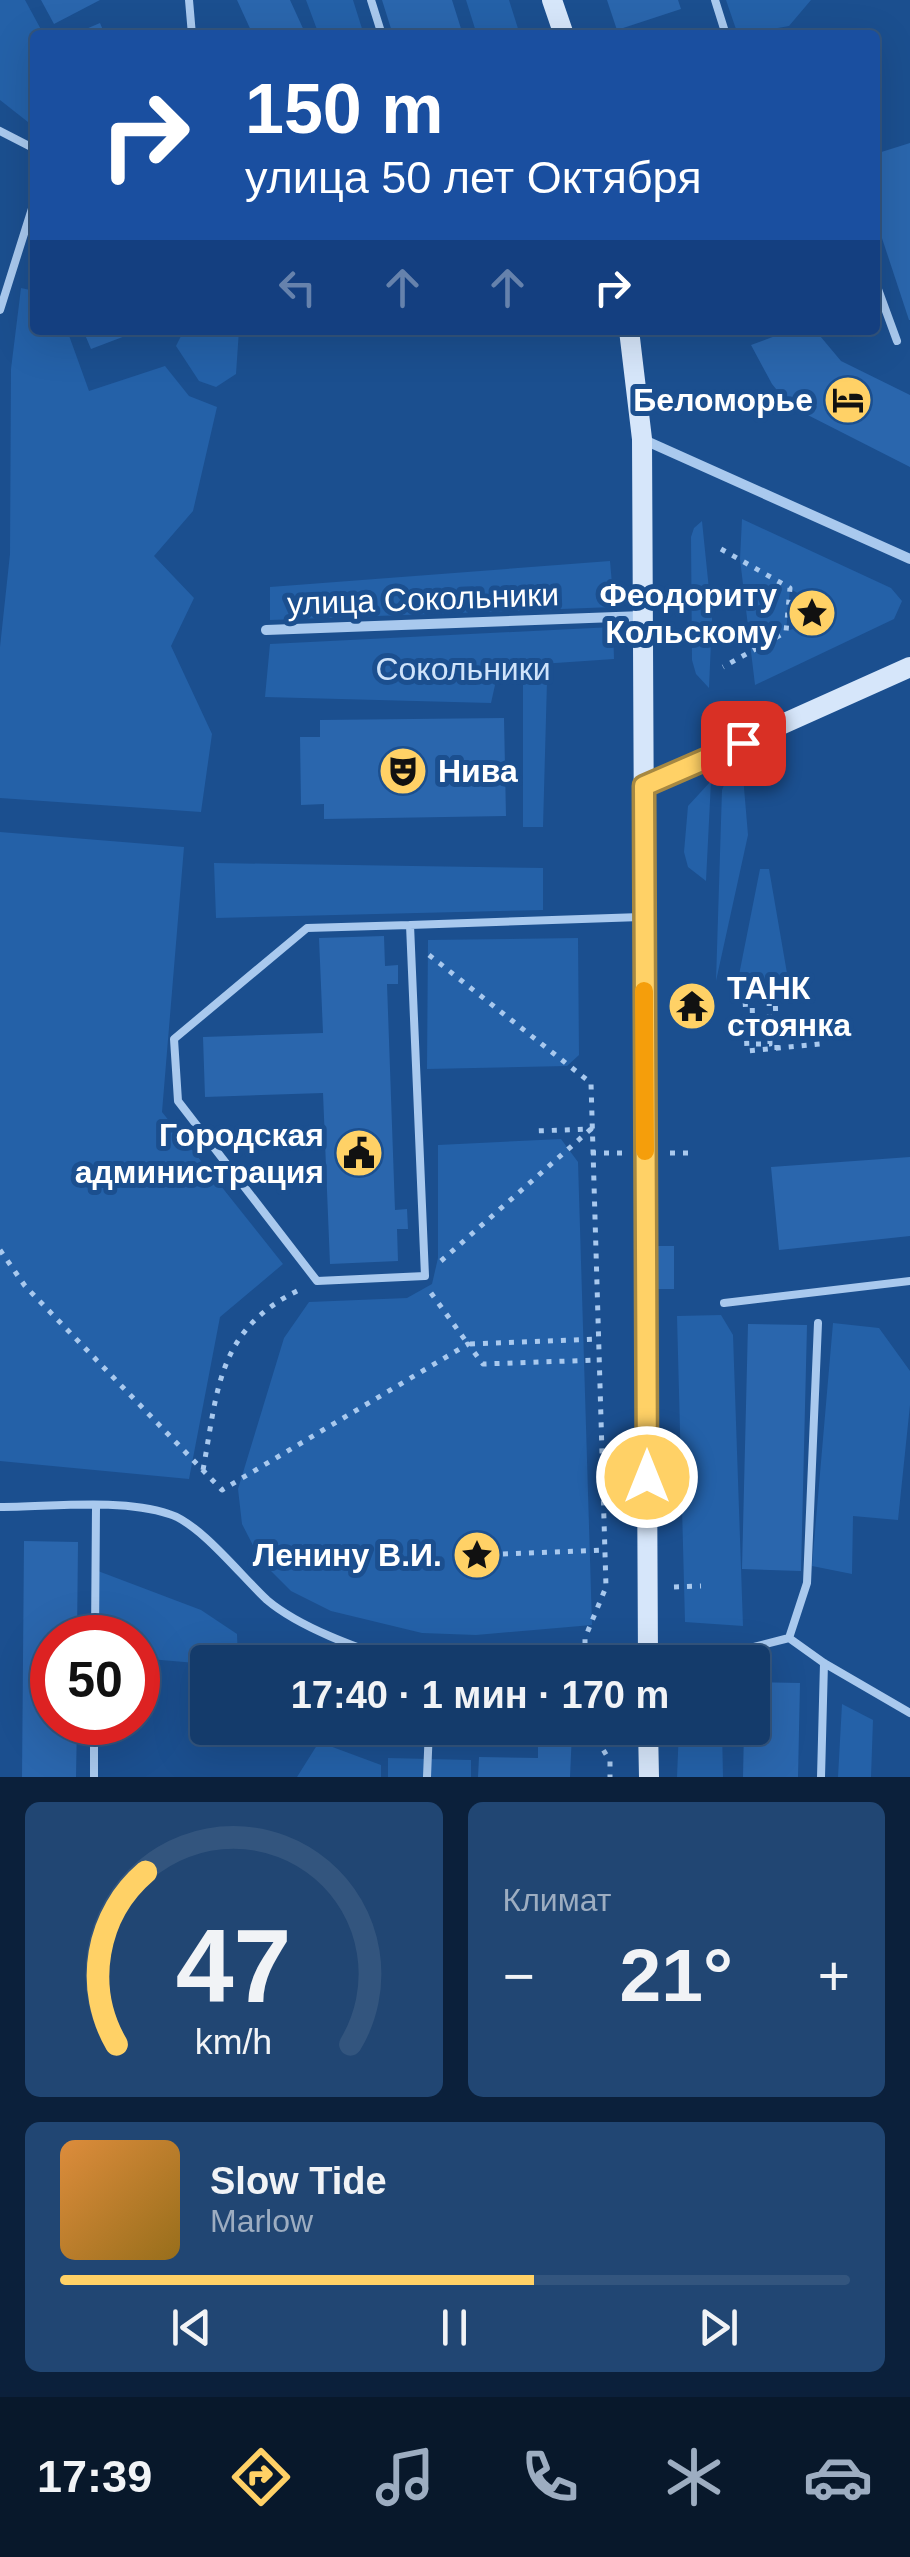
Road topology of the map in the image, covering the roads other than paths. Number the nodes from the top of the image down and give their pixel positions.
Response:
1 (189, 0) edge
2 (371, 0) edge
3 (552, 0) edge
4 (715, 0) edge
5 (192, 30) edge
6 (380, 30) edge
7 (562, 30) edge
8 (724, 30) edge
9 (0, 131) edge
10 (30, 146) edge
11 (30, 215) edge
12 (880, 295) edge
13 (0, 310) edge
14 (631, 335) edge
15 (897, 341) dead end
16 (642, 439) junction
17 (910, 559) edge
18 (643, 616) junction
19 (266, 630) dead end
20 (910, 667) edge
21 (644, 786) junction
22 (644, 917) junction
23 (410, 925) junction
24 (910, 1281) edge
25 (724, 1303) dead end
26 (818, 1323) dead end
27 (0, 1507) edge
28 (96, 1507) junction
29 (95, 1615) edge
30 (790, 1638) junction
31 (349, 1645) edge
32 (648, 1645) edge
33 (762, 1645) edge
34 (824, 1663) junction
35 (910, 1713) edge
36 (94, 1745) edge
37 (429, 1745) edge
38 (648, 1745) edge
39 (94, 1777) edge
40 (428, 1777) edge
41 (649, 1777) edge
42 (821, 1777) edge

1 - 5 lane
2 - 6 lane
3 - 7 main road
4 - 8 lane
9 - 10 lane
11 - 13 lane
12 - 15 lane
14 - 16 main road
16 - 17 street
16 - 18 main road
18 - 19 street, улица Сокольники
18 - 21 main road
20 - 21 main road
21 - 22 main road
22 - 23 lane
22 - 32 main road
23 - 23 lane
24 - 25 lane
26 - 30 lane
27 - 28 lane
28 - 29 lane
28 - 31 lane
30 - 33 lane
30 - 34 lane
34 - 35 lane
34 - 42 lane
36 - 39 lane
37 - 40 lane
38 - 41 main road

